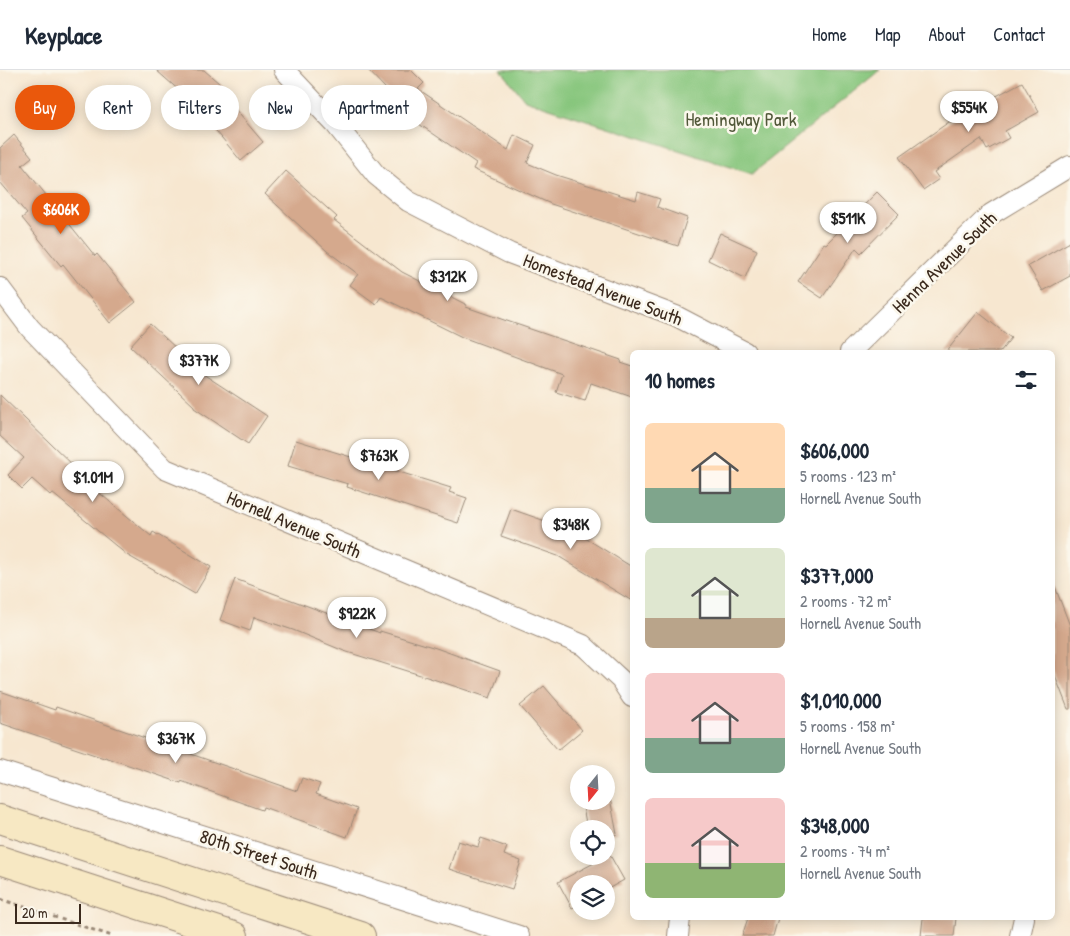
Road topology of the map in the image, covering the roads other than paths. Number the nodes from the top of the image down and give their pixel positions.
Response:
1 (284, 70) edge
2 (1070, 166) edge
3 (0, 288) edge
4 (741, 350) edge
5 (852, 350) edge
6 (630, 694) edge
7 (0, 771) edge
8 (0, 819) edge
9 (0, 860) edge
10 (680, 920) edge
11 (1024, 920) edge
12 (234, 936) edge
13 (361, 936) edge
14 (519, 936) edge
15 (678, 936) edge
16 (1020, 936) edge

1 - 4 street, Homestead Avenue South
2 - 5 street, Henna Avenue South
3 - 6 street, Hornell Avenue South
7 - 14 street, 80th Street South
8 - 13 main road
9 - 12 main road
10 - 15 street
11 - 16 street

